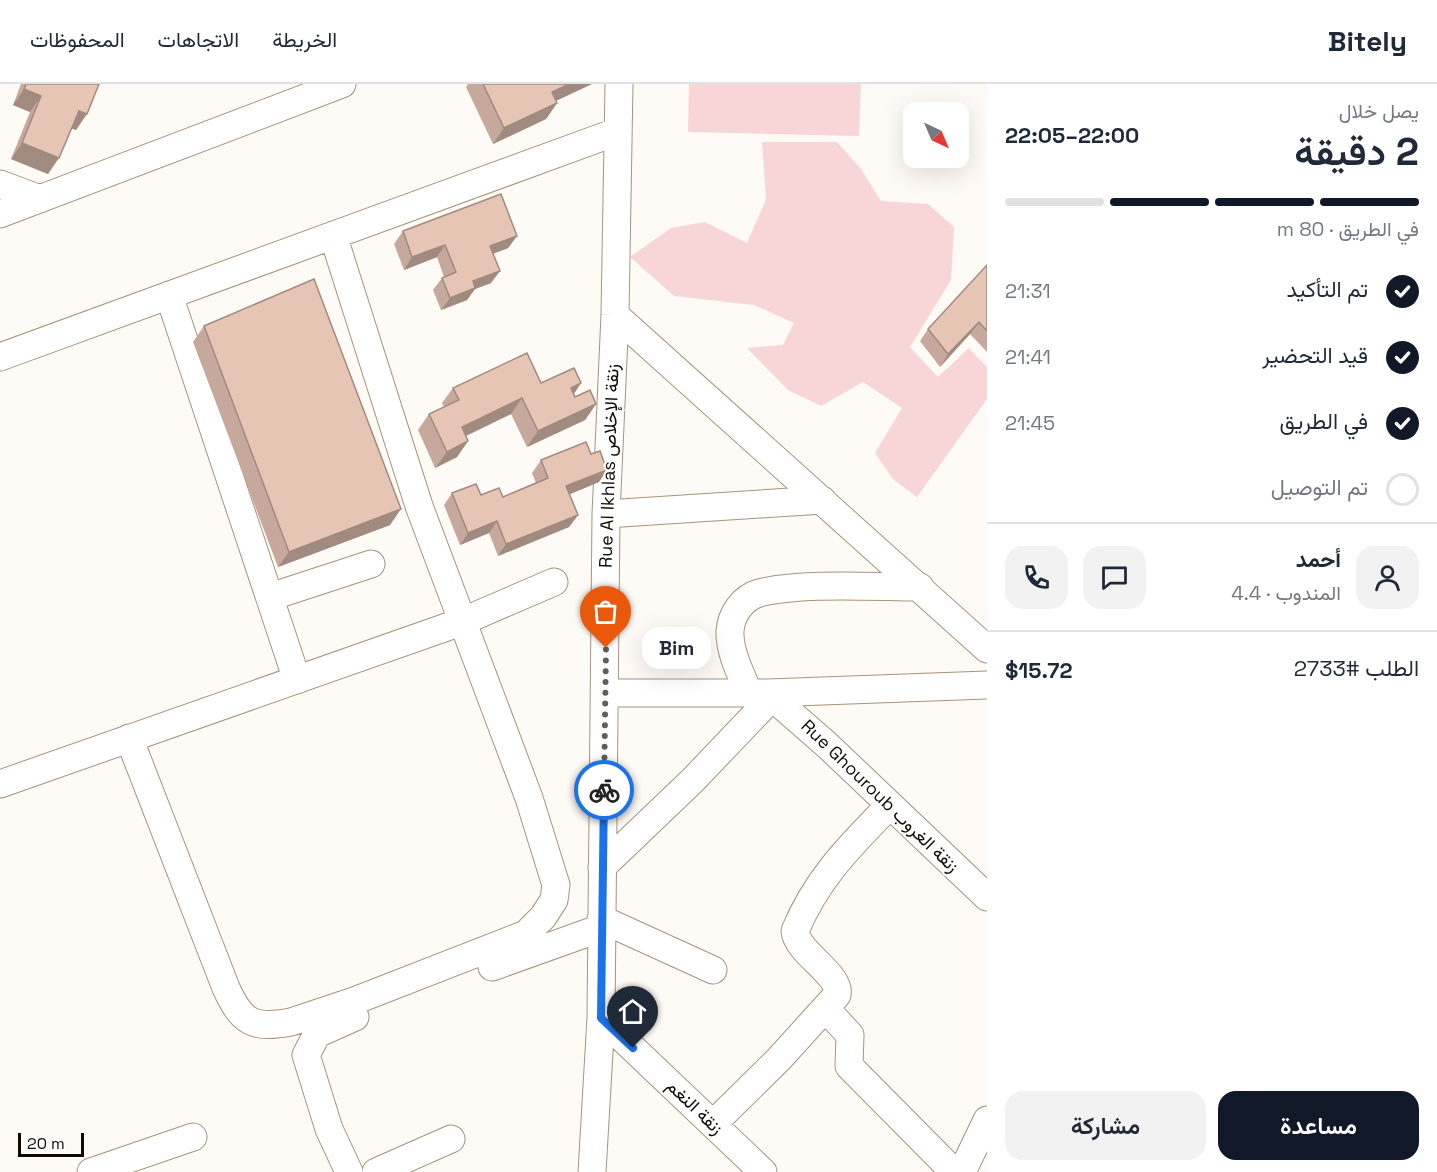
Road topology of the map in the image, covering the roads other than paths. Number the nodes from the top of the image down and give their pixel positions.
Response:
1 (342, 84) edge
2 (619, 84) edge
3 (616, 132) junction
4 (0, 184) edge
5 (40, 199) junction
6 (0, 214) edge
7 (333, 235) junction
8 (169, 295) junction
9 (615, 315) junction
10 (0, 357) edge
11 (822, 500) junction
12 (606, 514) junction
13 (371, 564) dead end
14 (554, 582) dead end
15 (920, 587) junction
16 (270, 597) junction
17 (461, 622) junction
18 (987, 648) edge
19 (297, 680) junction
20 (987, 685) edge
21 (606, 693) junction
22 (766, 694) junction
23 (129, 738) junction
24 (0, 784) edge
25 (890, 806) junction
26 (602, 867) junction
27 (987, 897) edge
28 (601, 923) junction
29 (713, 970) dead end
30 (826, 1009) junction
31 (601, 1018) junction
32 (987, 1120) edge
33 (712, 1124) junction
34 (193, 1137) dead end
35 (451, 1139) dead end
36 (91, 1172) edge
37 (349, 1172) edge
38 (376, 1172) edge
39 (592, 1172) edge
40 (763, 1172) edge
41 (954, 1172) edge
42 (962, 1172) edge

1 - 5 street
2 - 3 street, Rue Al Ikhlas زنقة الإخلاص
3 - 7 street
3 - 9 street, Rue Al Ikhlas زنقة الإخلاص
4 - 5 street
5 - 6 street
7 - 8 street
7 - 17 street
8 - 10 street
8 - 16 street
9 - 11 street
9 - 12 street, Rue Al Ikhlas زنقة الإخلاص
11 - 12 street
11 - 15 street
12 - 21 street, Rue Al Ikhlas زنقة الإخلاص
13 - 16 street
14 - 17 street
15 - 18 street
15 - 22 street, Rue Ghouroub زنقة الغروب
16 - 19 street
17 - 19 street
17 - 23 street
19 - 23 street
20 - 22 street
21 - 22 street
21 - 26 street, Rue Al Ikhlas زنقة الإخلاص
22 - 25 street, Rue Ghouroub زنقة الغروب
22 - 26 street
23 - 24 street
25 - 27 street, Rue Ghouroub زنقة الغروب
25 - 30 street
26 - 28 street, Rue Al Ikhlas زنقة الإخلاص
28 - 29 street
28 - 31 street, Rue Al Ikhlas زنقة الإخلاص
28 - 37 street
30 - 33 street
30 - 41 street
31 - 33 street, زنقة النغم
31 - 39 street, Rue Al Ikhlas زنقة الإخلاص
32 - 42 street
33 - 40 street, زنقة النغم
34 - 36 street
35 - 38 street

